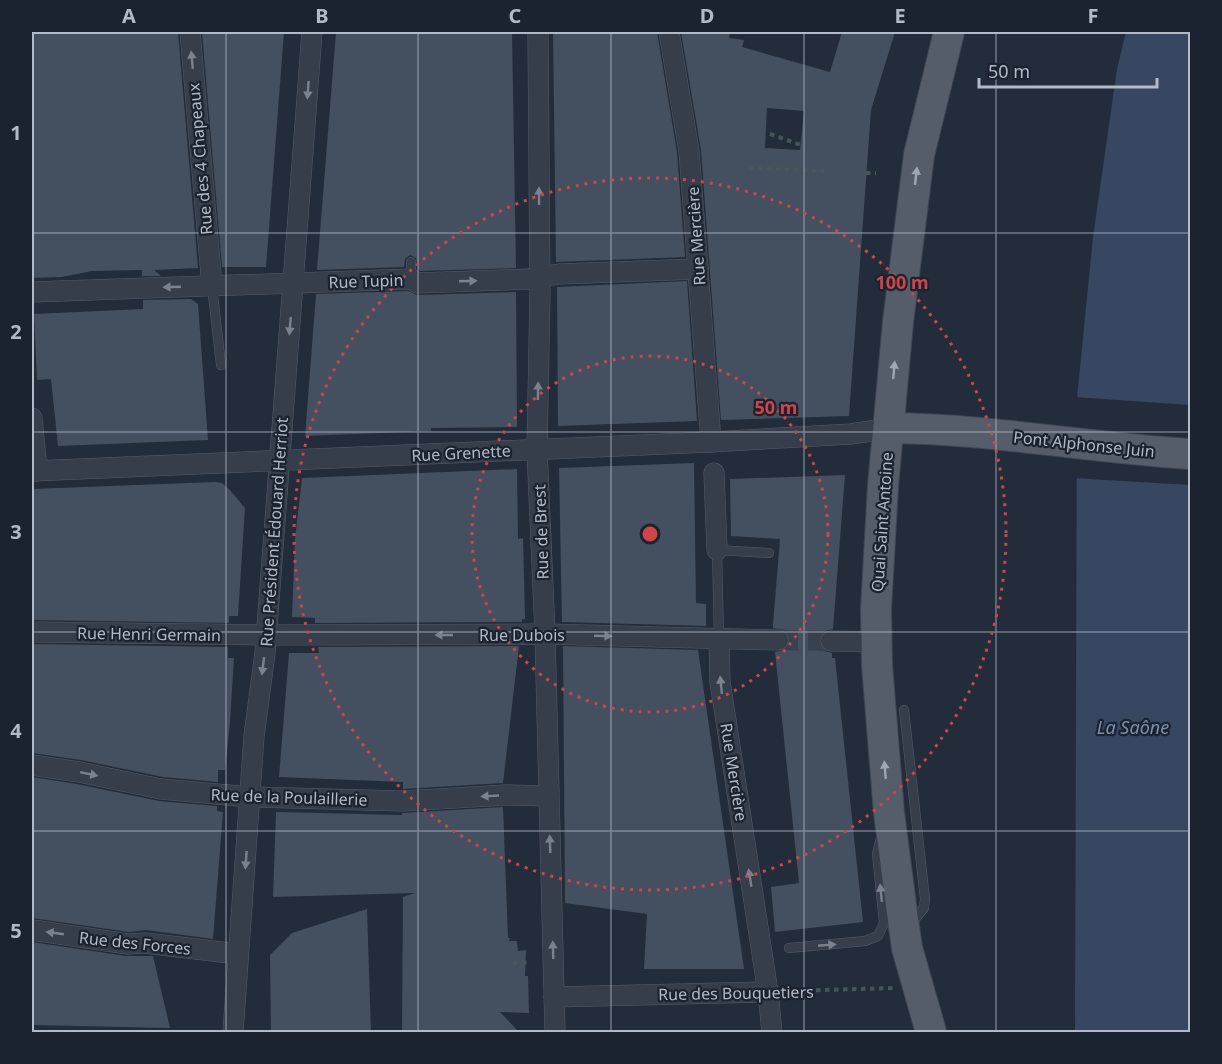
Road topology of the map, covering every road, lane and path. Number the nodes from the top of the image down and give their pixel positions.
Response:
1 (190, 32) edge
2 (312, 32) edge
3 (538, 32) edge
4 (669, 32) edge
5 (949, 32) edge
6 (770, 134) dead end
7 (801, 145) dead end
8 (749, 168) dead end
9 (824, 171) dead end
10 (866, 173) dead end
11 (876, 173) dead end
12 (698, 269) junction
13 (539, 277) junction
14 (293, 284) junction
15 (212, 286) junction
16 (32, 292) edge
17 (221, 365) dead end
18 (32, 418) edge
19 (890, 428) junction
20 (978, 431) junction
21 (1191, 435) edge
22 (711, 442) junction
23 (537, 449) junction
24 (1191, 454) edge
25 (280, 461) junction
26 (34, 471) edge
27 (714, 473) dead end
28 (724, 550) junction
29 (769, 553) dead end
30 (32, 632) edge
31 (545, 634) junction
32 (266, 635) junction
33 (718, 639) junction
34 (778, 640) tunnel mouth
35 (831, 641) tunnel mouth
36 (876, 642) junction
37 (904, 710) dead end
38 (32, 765) edge
39 (548, 796) junction
40 (250, 797) junction
41 (903, 816) junction
42 (902, 848) junction
43 (921, 859) junction
44 (32, 930) edge
45 (905, 931) junction
46 (789, 948) dead end
47 (238, 954) junction
48 (530, 962) dead end
49 (513, 963) dead end
50 (917, 983) junction
51 (768, 992) junction
52 (554, 997) junction
53 (929, 1023) edge
54 (233, 1032) edge
55 (555, 1032) edge
56 (772, 1032) edge

15 -> 1 street, Rue des 4 Chapeaux
2 -> 14 street, Rue Président Édouard Herriot
13 -> 3 street, Rue de Brest
4 - 12 street, Rue Mercière
19 -> 5 main road, Quai Saint Antoine
6 - 7 path
8 - 9 path
10 - 11 path
12 - 13 street, Rue Tupin
12 - 22 street, Rue Mercière
14 -> 13 street, Rue Tupin
23 -> 13 street, Rue de Brest
14 - 15 street, Rue Tupin
14 -> 25 street, Rue Président Édouard Herriot
15 -> 16 street, Rue Tupin
15 - 17 lane
18 - 26 street
19 - 20 main road, Pont Alphonse Juin
19 - 22 street, Rue Grenette
19 - 36 main road, Quai Saint Antoine
20 - 21 main road, Pont Alphonse Juin
20 - 24 main road, Pont Alphonse Juin
22 - 23 street, Rue Grenette
23 - 25 street, Rue Grenette
23 - 31 street, Rue de Brest
25 - 26 street, Rue Grenette
25 - 32 street, Rue Président Édouard Herriot
27 - 28 street, Rue Mercière
28 - 29 lane
28 - 33 lane, Rue Mercière
30 - 32 street, Rue Henri Germain
31 -> 32 street, Rue Dubois
31 -> 33 street, Rue Dubois
31 - 39 street, Rue de Brest
32 -> 40 street, Rue Président Édouard Herriot
33 - 34 street, Rue Dubois
51 -> 33 street, Rue Mercière
35 - 36 street
41 -> 36 main road, Quai Saint Antoine
37 - 41 lane
38 -> 40 street, Rue de la Poulaillerie
39 -> 40 street, Rue de la Poulaillerie
52 -> 39 street, Rue de Brest
40 -> 47 street, Rue Président Édouard Herriot
41 - 42 main road, Quai Saint Antoine
41 - 43 lane
46 -> 41 lane
42 - 43 lane
42 - 45 main road, Quai Saint Antoine
43 - 45 lane
47 -> 44 street, Rue des Forces
45 - 50 main road, Quai Saint Antoine
47 - 54 street, Rue Président Édouard Herriot
48 - 49 path
50 - 51 path, Rue des Bouquetiers
50 - 53 main road, Quai Saint Antoine
51 - 52 street, Rue des Bouquetiers
51 - 56 street, Rue Mercière
52 - 55 street, Rue de Brest

